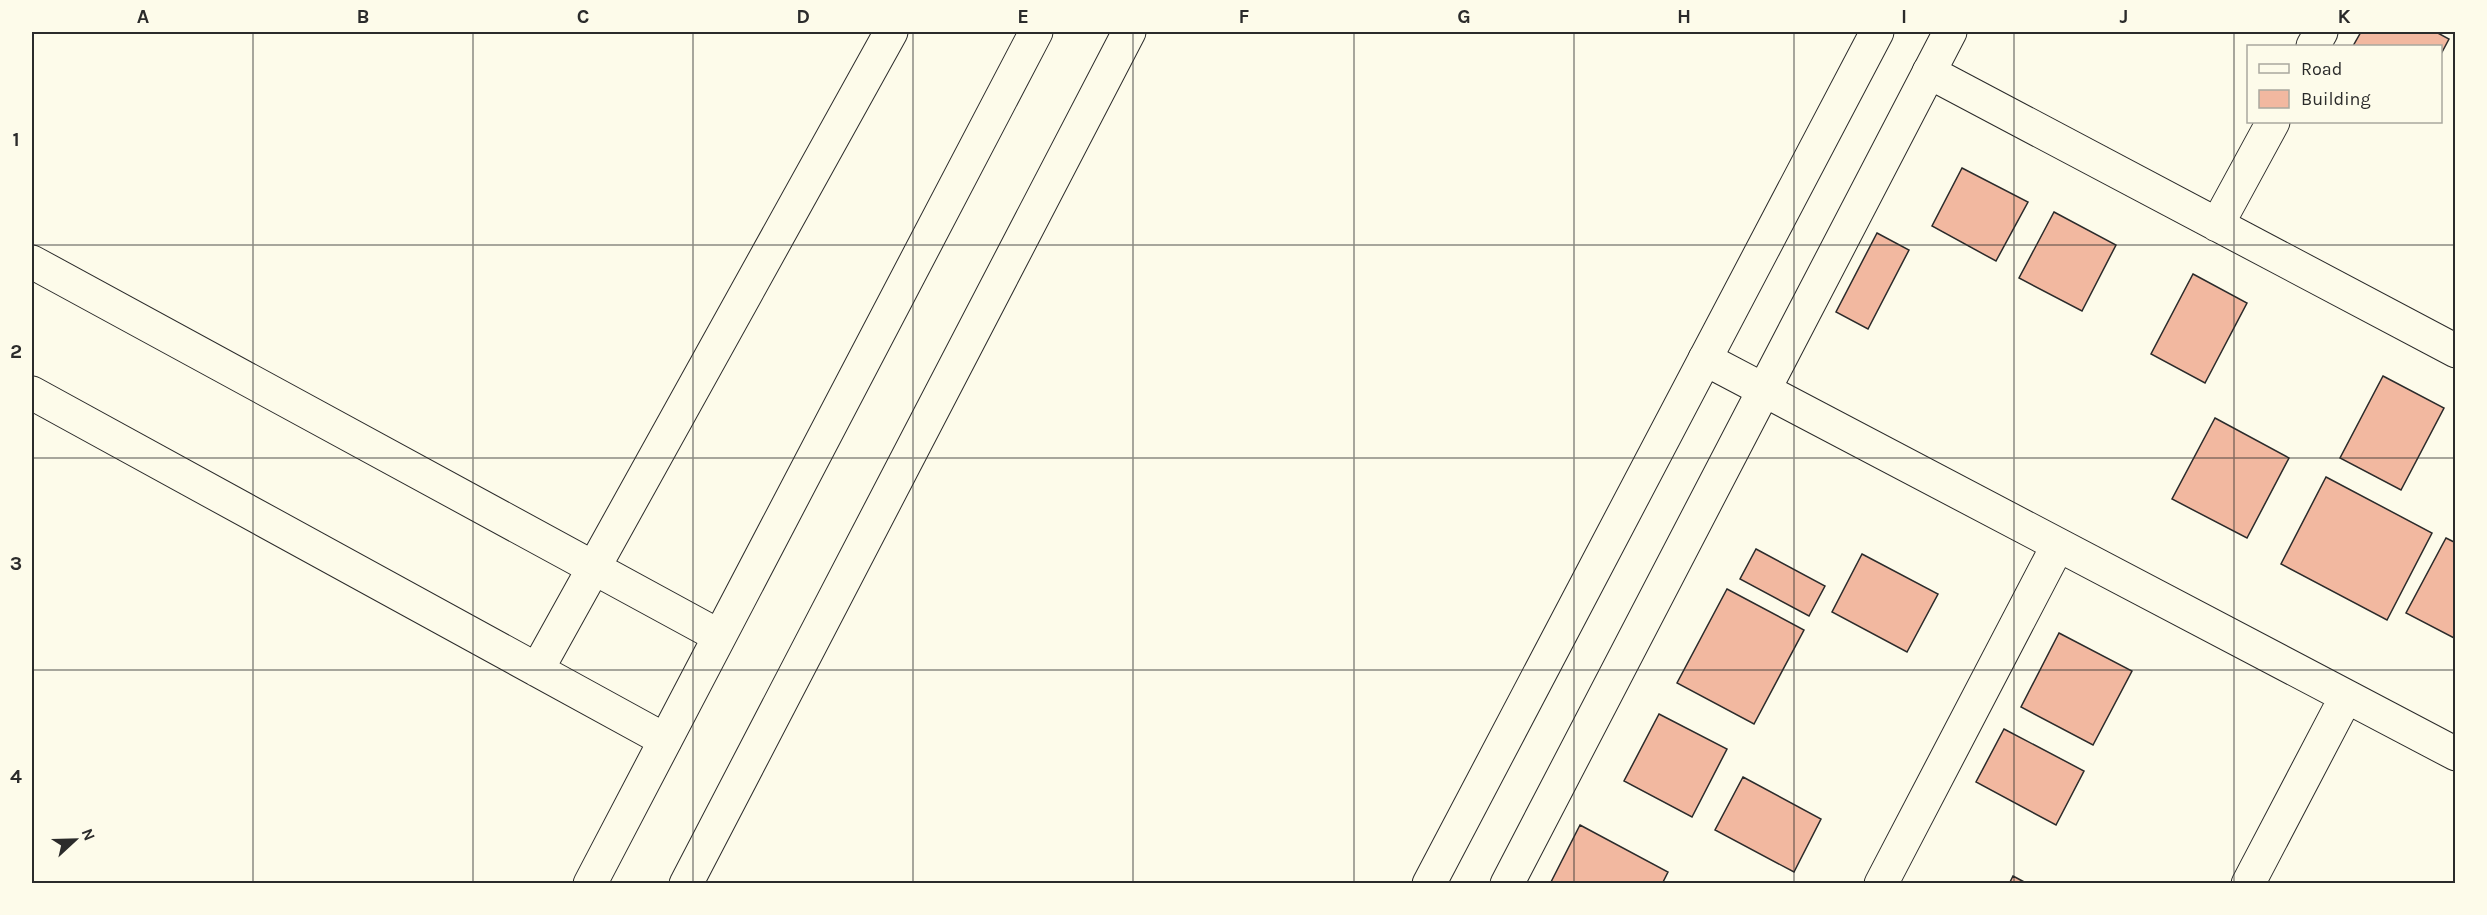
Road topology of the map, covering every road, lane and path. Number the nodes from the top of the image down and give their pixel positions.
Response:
1 (891, 32) edge
2 (1036, 32) edge
3 (1129, 32) edge
4 (1877, 32) edge
5 (1950, 32) edge
6 (1929, 72) junction
7 (2272, 123) edge
8 (2217, 225) junction
9 (32, 262) edge
10 (2456, 351) edge
11 (1705, 359) junction
12 (1764, 389) junction
13 (32, 393) edge
14 (2058, 545) junction
15 (594, 568) junction
16 (719, 636) junction
17 (537, 670) junction
18 (2346, 696) junction
19 (665, 740) junction
20 (2456, 754) edge
21 (590, 884) edge
22 (686, 884) edge
23 (1429, 884) edge
24 (1507, 884) edge
25 (1881, 884) edge
26 (2248, 884) edge

1 - 15 street
2 - 16 street
3 - 22 street
4 - 11 street
5 - 6 street
6 - 8 street
6 - 12 street
7 - 8 street
8 - 10 street
9 - 15 street
11 - 12 street
11 - 23 street
12 - 14 street
12 - 24 street
13 - 17 street
14 - 18 street
14 - 25 street
15 - 16 street
15 - 17 street
16 - 19 street
17 - 19 street
18 - 20 street
18 - 26 street
19 - 21 street

